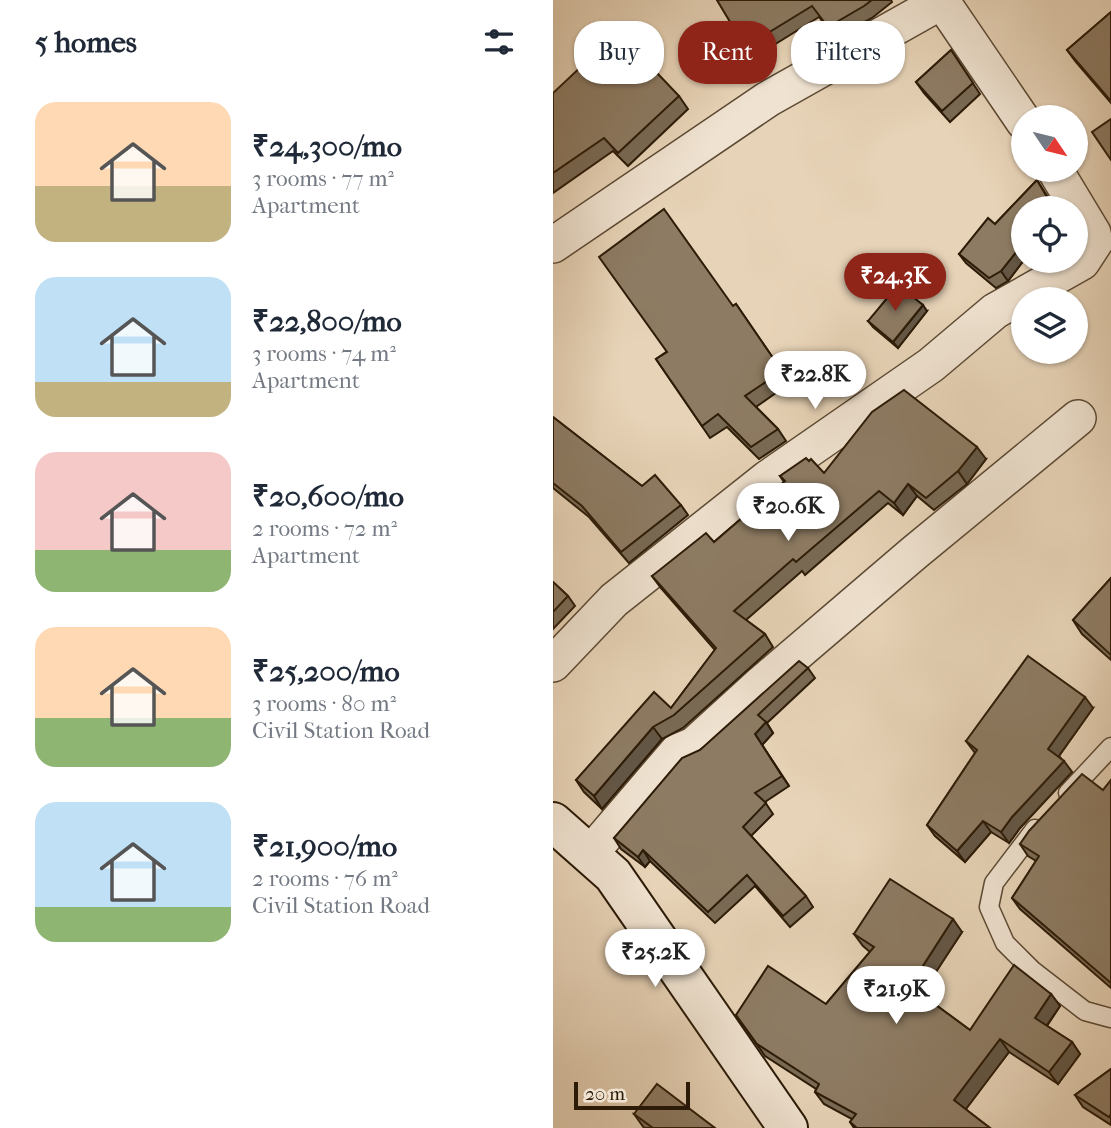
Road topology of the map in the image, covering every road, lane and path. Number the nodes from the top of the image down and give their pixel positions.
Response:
1 (942, 0) edge
2 (1013, 105) edge
3 (1062, 182) edge
4 (553, 245) edge
5 (1078, 418) dead end
6 (553, 664) edge
7 (1111, 747) edge
8 (553, 822) edge
9 (589, 855) junction
10 (1111, 1017) edge
11 (788, 1128) edge

1 - 2 street
1 - 4 street
3 - 6 street
5 - 9 street
7 - 10 lane
8 - 9 main road
9 - 11 main road

